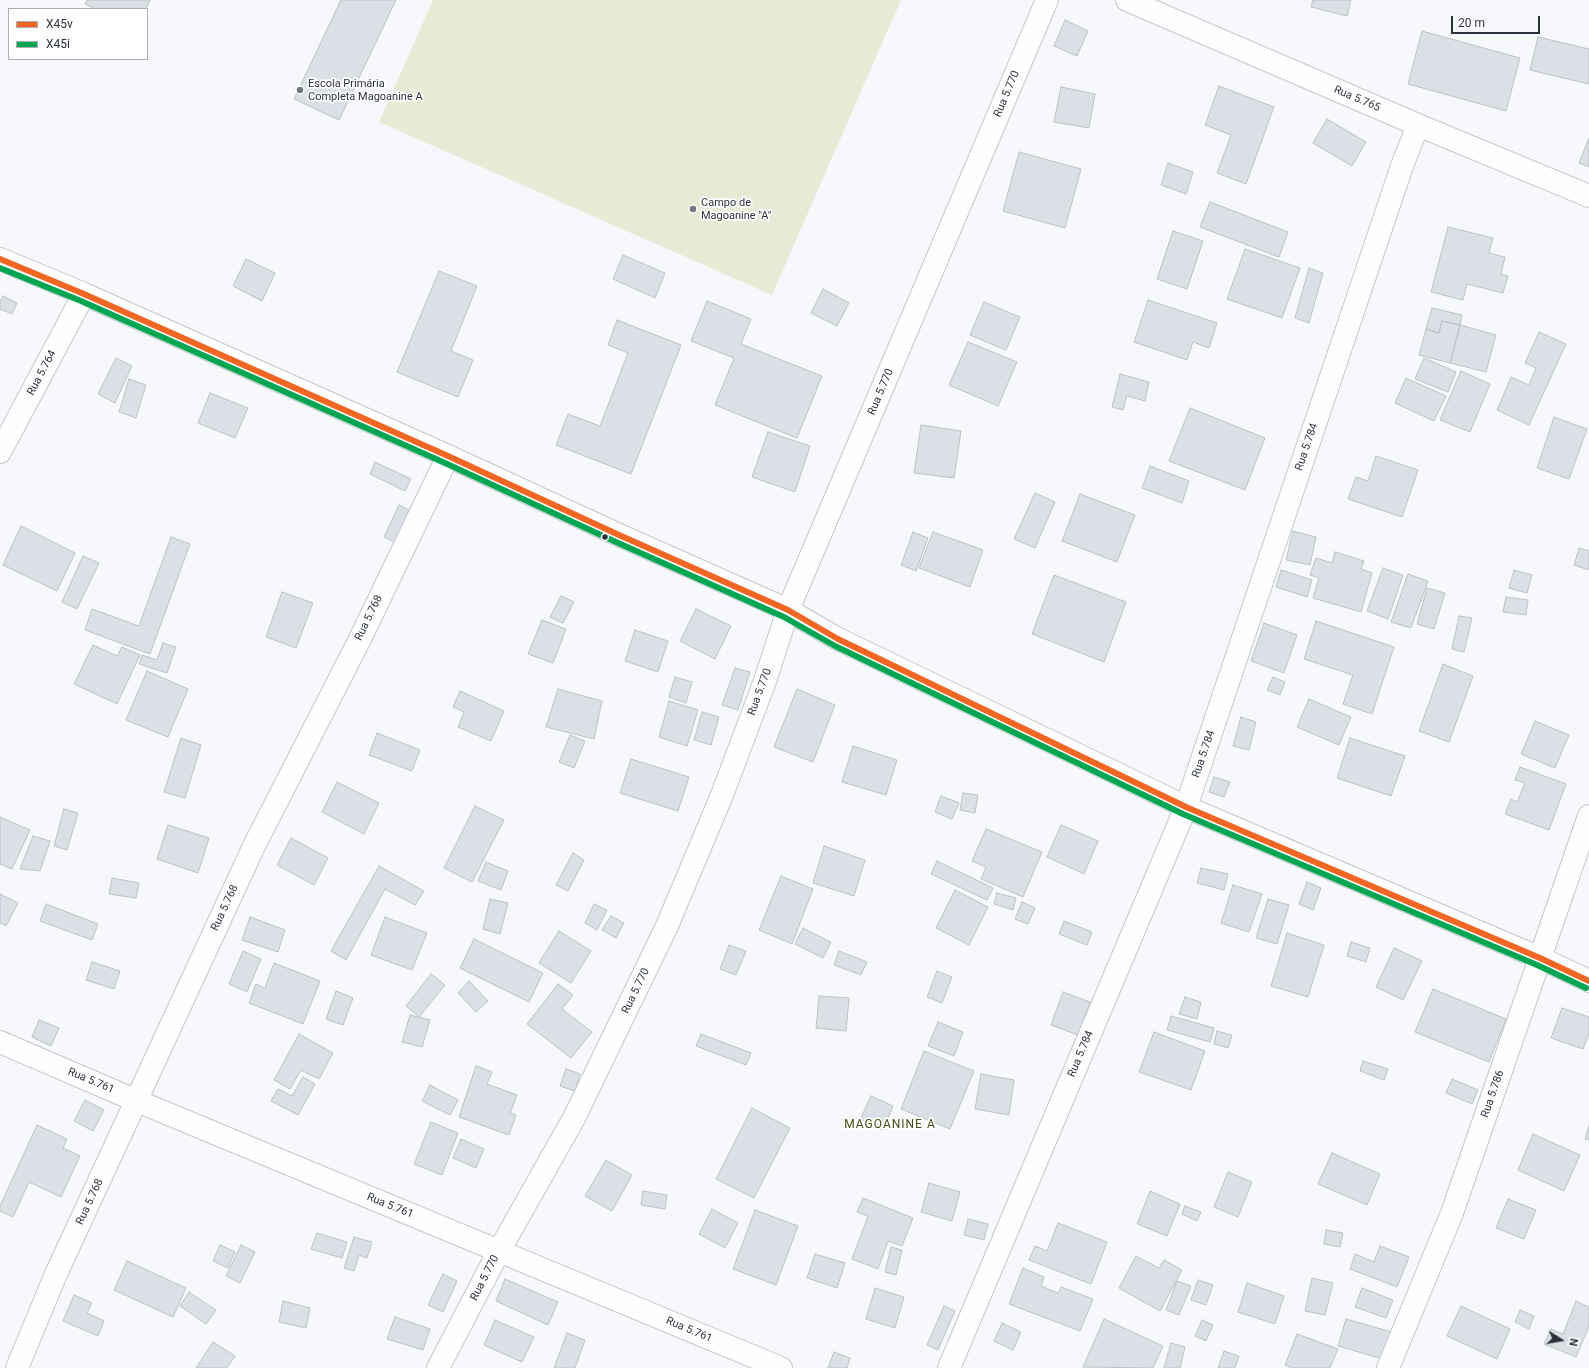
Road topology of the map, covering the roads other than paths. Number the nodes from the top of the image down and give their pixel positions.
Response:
1 (1047, 0) edge
2 (1127, 0) edge
3 (1418, 125) junction
4 (1589, 196) edge
5 (0, 259) edge
6 (84, 294) junction
7 (0, 452) edge
8 (448, 456) junction
9 (788, 610) junction
10 (1186, 807) junction
11 (1589, 816) edge
12 (1540, 958) junction
13 (1589, 982) edge
14 (0, 1042) edge
15 (137, 1101) junction
16 (499, 1251) junction
17 (18, 1368) edge
18 (438, 1368) edge
19 (781, 1368) edge
20 (949, 1368) edge
21 (1388, 1368) edge

1 - 9 street, Rua 5.770
2 - 3 street, Rua 5.765
3 - 4 street, Rua 5.765
3 - 10 street, Rua 5.784
5 - 6 street
6 - 7 street, Rua 5.764
6 - 8 street
8 - 9 street
8 - 15 street, Rua 5.768
9 - 10 street
9 - 16 street, Rua 5.770
10 - 12 street
10 - 20 street, Rua 5.784
11 - 12 street, Rua 5.786
12 - 13 street
12 - 21 street, Rua 5.786
14 - 15 street, Rua 5.761
15 - 16 street, Rua 5.761
15 - 17 street, Rua 5.768
16 - 18 street, Rua 5.770
16 - 19 street, Rua 5.761

